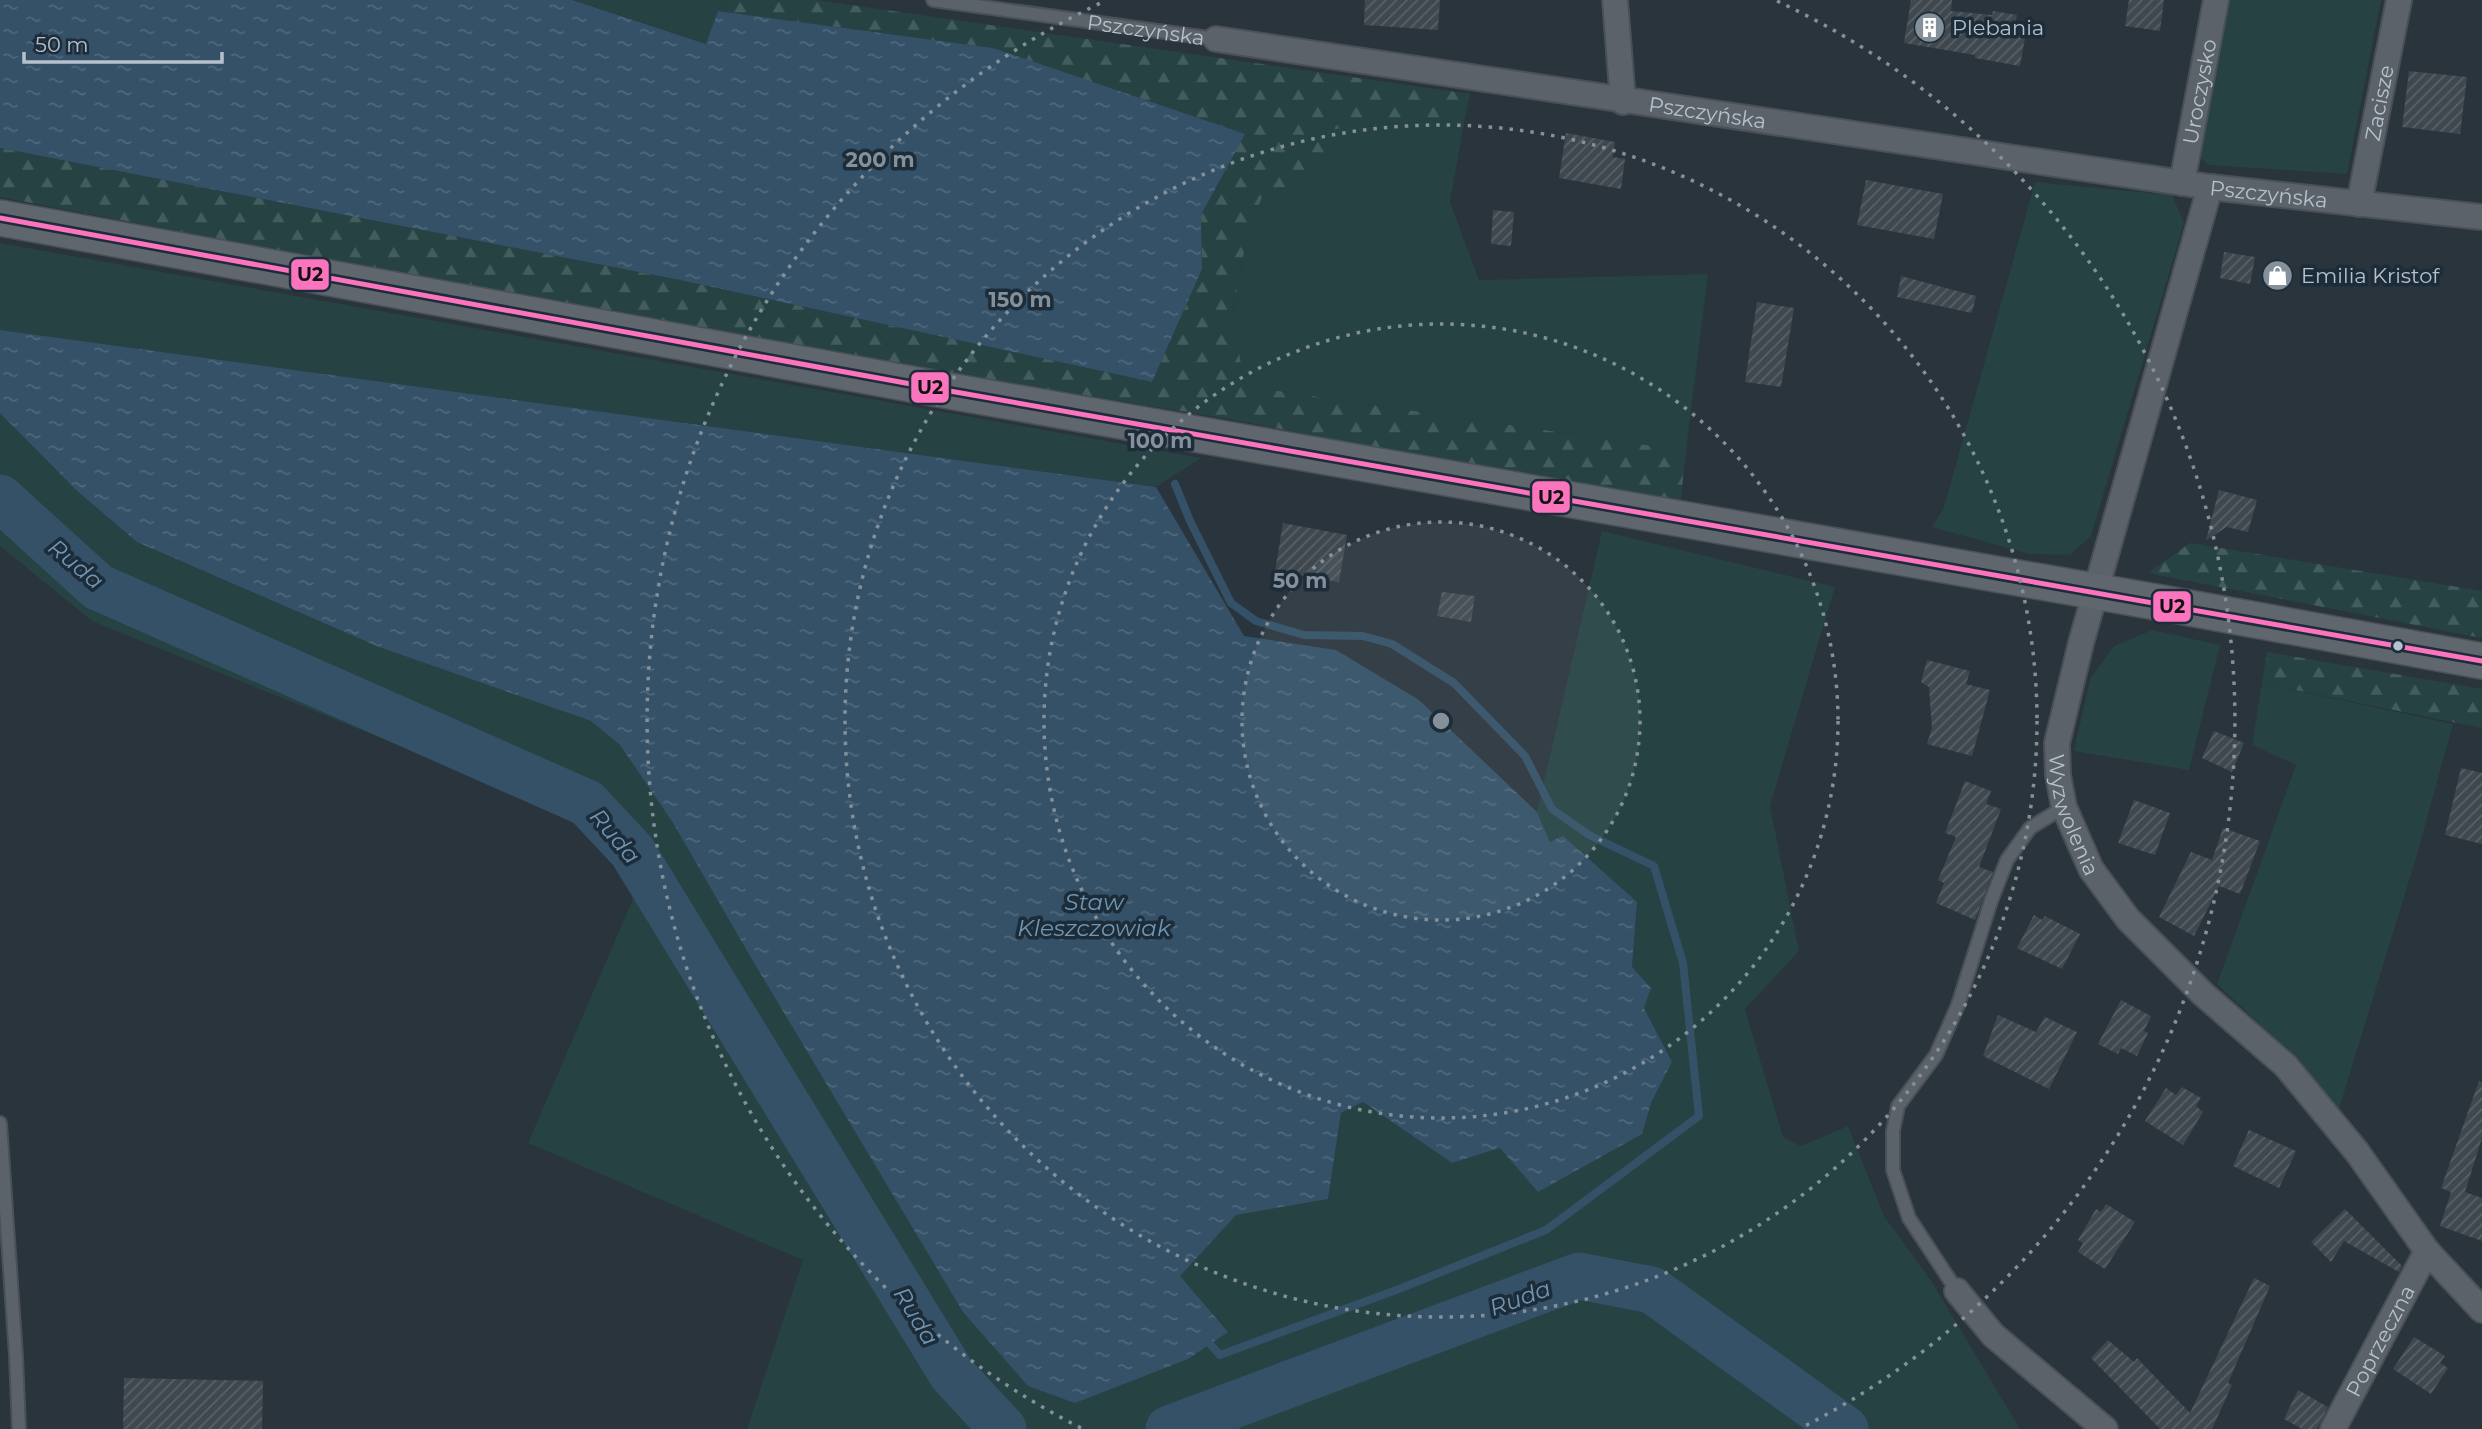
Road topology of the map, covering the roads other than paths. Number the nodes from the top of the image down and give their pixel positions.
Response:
1 (933, 0) edge
2 (1615, 0) edge
3 (2216, 0) edge
4 (2399, 0) edge
5 (1216, 39) joint
6 (1623, 102) junction
7 (2182, 183) junction
8 (2210, 187) junction
9 (2360, 204) junction
10 (2482, 217) edge
11 (0, 218) edge
12 (2096, 592) junction
13 (2482, 661) edge
14 (2064, 807) junction
15 (0, 1123) edge
16 (2427, 1251) junction
17 (1957, 1291) joint
18 (2482, 1310) edge
19 (19, 1429) edge
20 (2105, 1429) edge
21 (2333, 1429) edge

1 - 5 lane, Pszczyńska
2 - 6 street
3 - 7 street, Uroczysko
4 - 9 street, Zacisze
5 - 6 street, Pszczyńska
6 - 7 street, Pszczyńska
7 - 8 street, Pszczyńska
8 - 9 street, Pszczyńska
8 - 12 street, Wyzwolenia
9 - 10 street, Pszczyńska
11 - 12 main road
12 - 13 main road
12 - 14 street, Wyzwolenia
14 - 16 street, Wyzwolenia
14 - 17 lane
15 - 19 lane
16 - 18 street, Wyzwolenia
16 - 21 street, Poprzeczna
17 - 20 street

